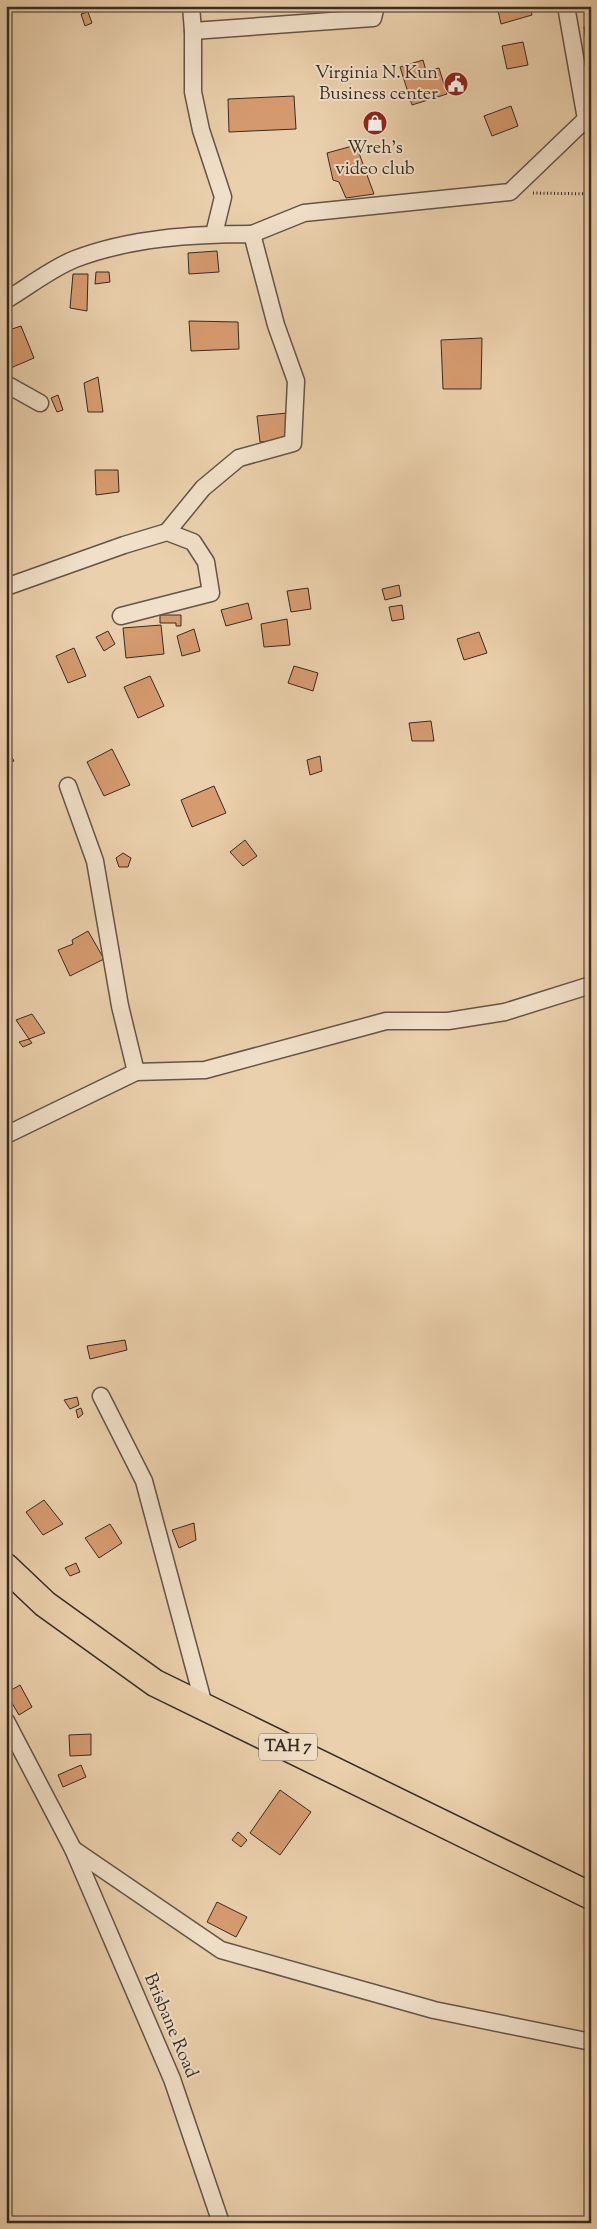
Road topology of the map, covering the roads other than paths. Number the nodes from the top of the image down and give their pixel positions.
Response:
1 (191, 6) edge
2 (376, 6) edge
3 (566, 6) edge
4 (193, 31) junction
5 (588, 119) edge
6 (214, 234) junction
7 (252, 234) junction
8 (6, 300) edge
9 (6, 384) edge
10 (40, 403) dead end
11 (167, 532) junction
12 (6, 587) edge
13 (121, 616) dead end
14 (68, 786) dead end
15 (591, 985) edge
16 (136, 1072) junction
17 (6, 1135) edge
18 (101, 1396) dead end
19 (6, 1567) edge
20 (204, 1706) junction
21 (6, 1720) edge
22 (73, 1849) junction
23 (591, 1896) edge
24 (591, 2042) edge
25 (221, 2223) edge

1 - 4 street
2 - 4 street
3 - 5 street
4 - 6 street
5 - 7 street
6 - 7 street
6 - 8 street
7 - 11 street
9 - 10 street
11 - 12 street
11 - 13 street
14 - 16 street
15 - 16 street
16 - 17 street
18 - 20 street
19 - 20 highway, TAH 7
20 - 23 highway, TAH 7
21 - 22 street, Brisbane Road
22 - 24 street
22 - 25 street, Brisbane Road

